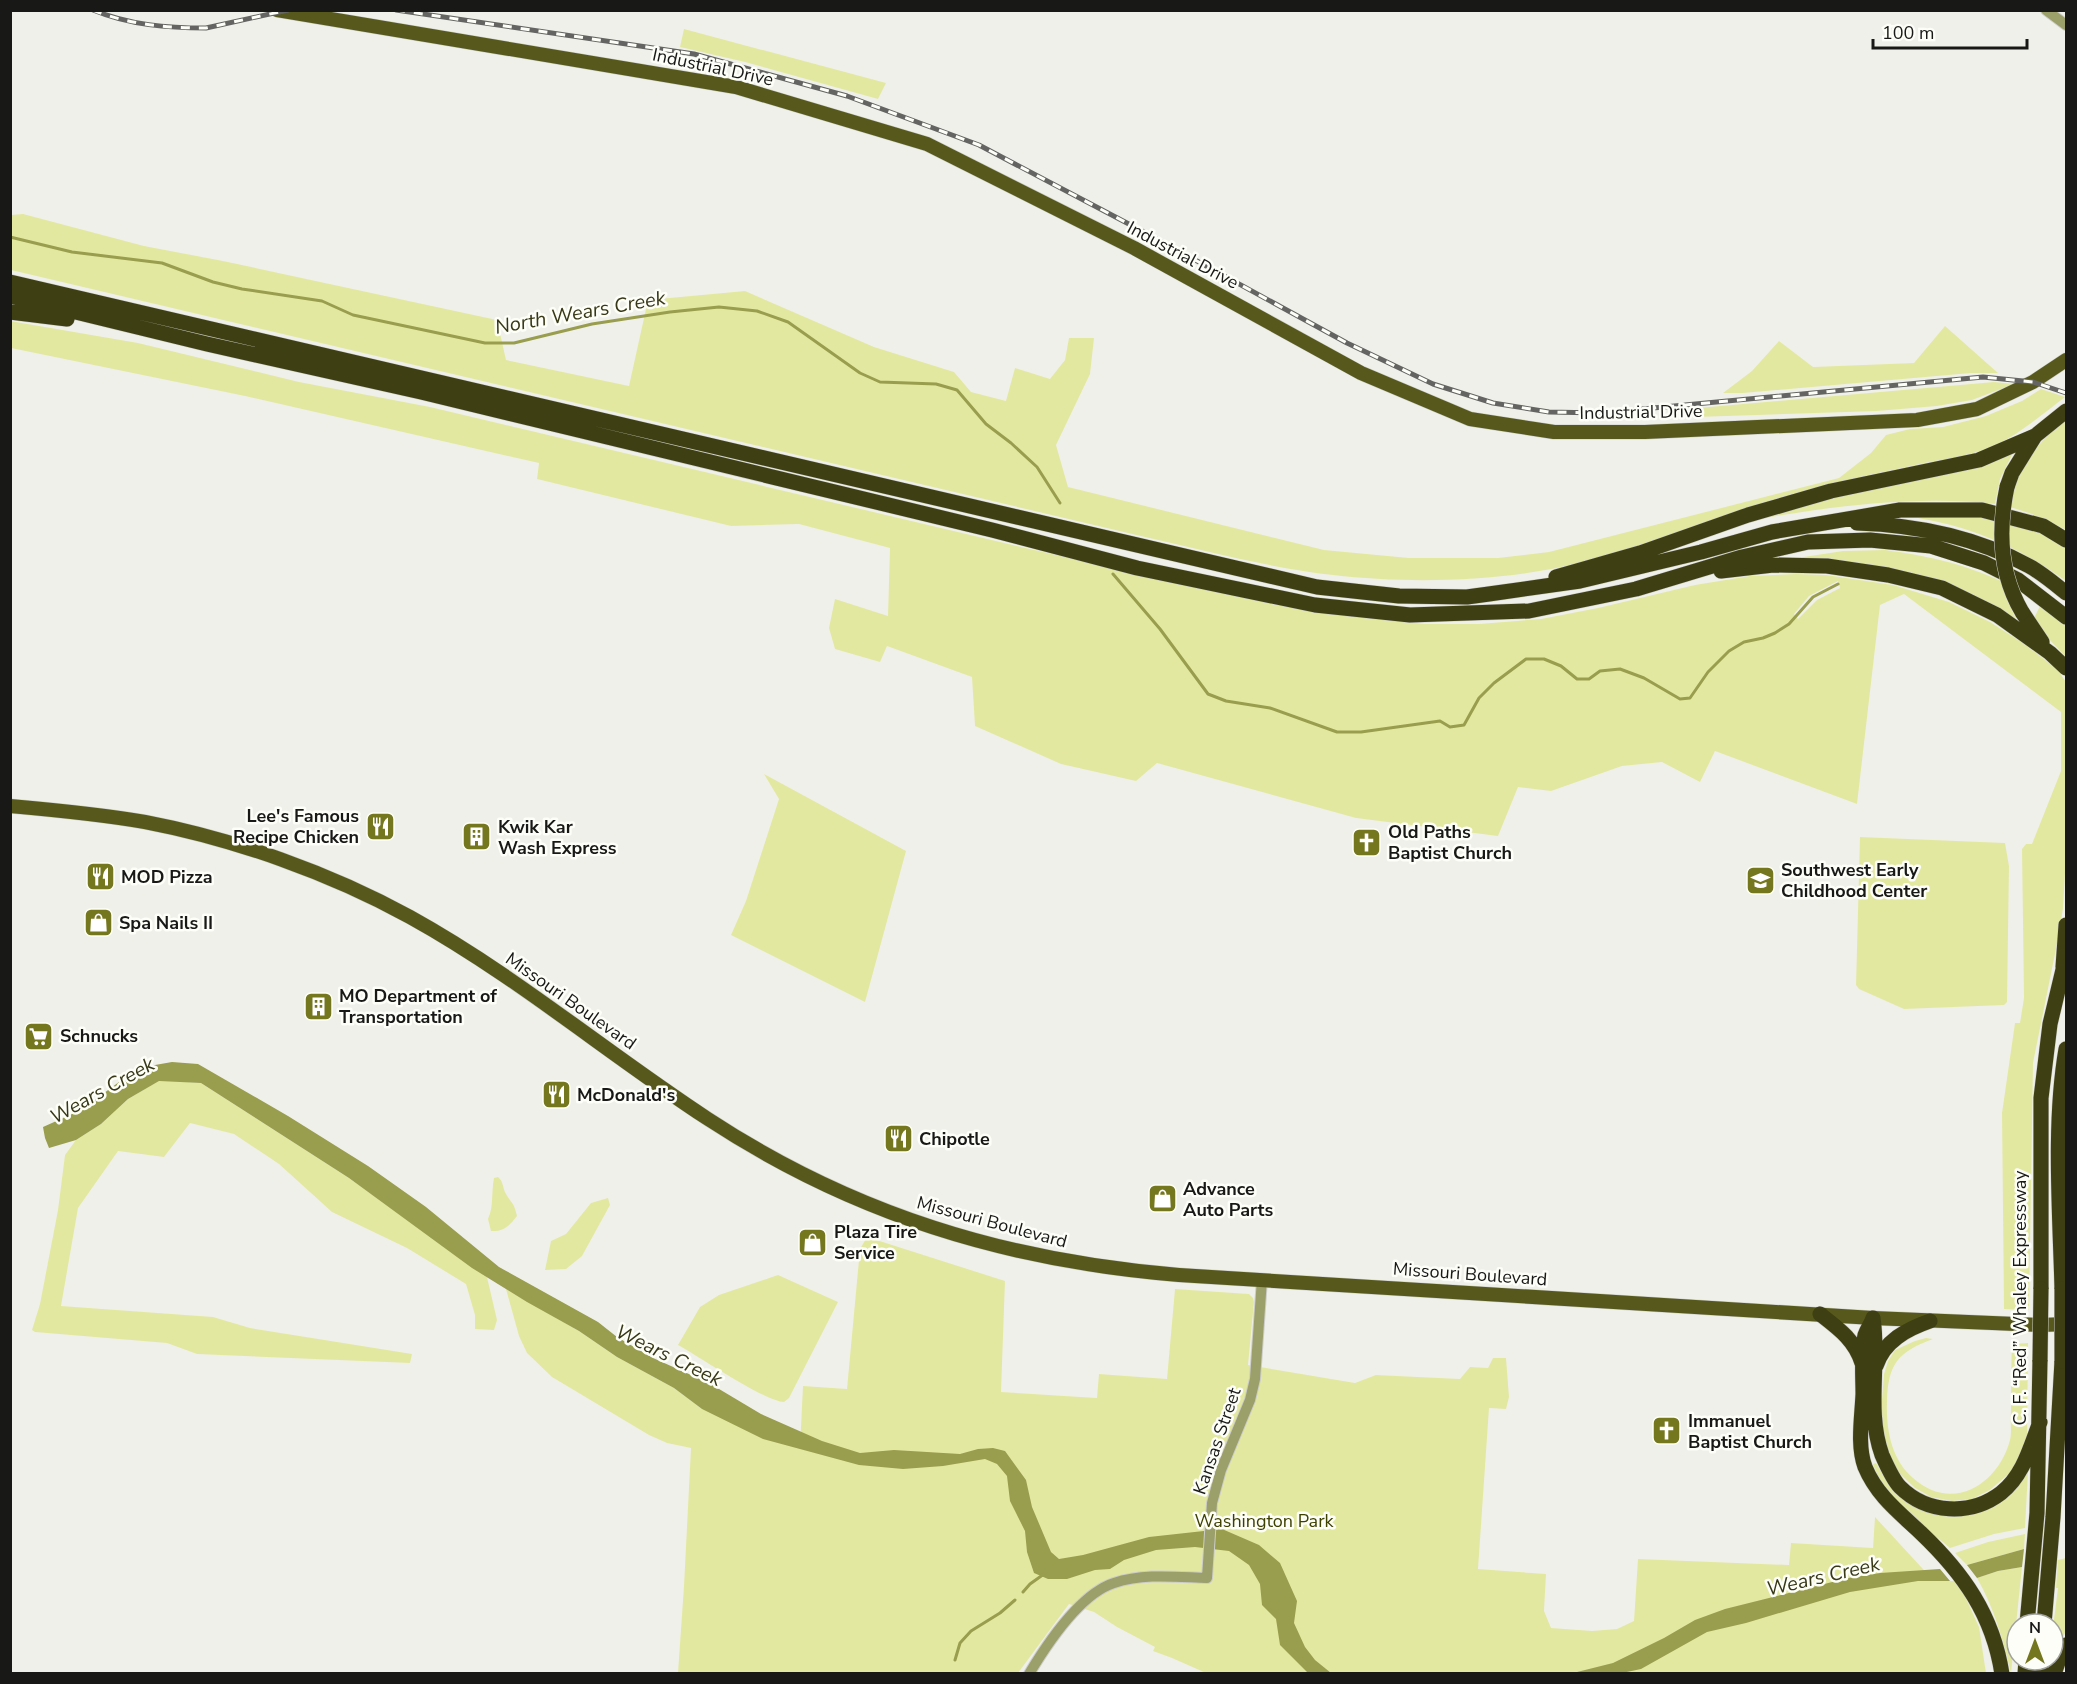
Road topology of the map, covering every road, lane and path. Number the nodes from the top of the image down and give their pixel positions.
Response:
1 (277, 10) edge
2 (2046, 10) edge
3 (2067, 25) edge
4 (10, 282) edge
5 (10, 296) edge
6 (10, 312) edge
7 (137, 327) junction
8 (2067, 360) edge
9 (2061, 416) edge
10 (2035, 436) junction
11 (1824, 522) junction
12 (2067, 540) edge
13 (1683, 575) junction
14 (2067, 593) edge
15 (1490, 594) junction
16 (2067, 616) edge
17 (2050, 653) junction
18 (2066, 668) edge
19 (10, 806) edge
20 (2067, 925) edge
21 (2067, 957) edge
22 (2062, 974) junction
23 (2067, 1049) edge
24 (1262, 1279) junction
25 (1820, 1314) junction
26 (1873, 1318) junction
27 (1930, 1321) junction
28 (2067, 1324) edge
29 (2062, 1361) junction
30 (1869, 1371) junction
31 (2067, 1402) edge
32 (2040, 1422) junction
33 (2028, 1612) edge
34 (2045, 1612) edge
35 (2067, 1645) edge
36 (1029, 1674) edge
37 (2002, 1674) edge
38 (2054, 1674) edge

1 - 8 main road, Industrial Drive
2 - 3 street
4 - 15 highway
5 - 7 highway
6 - 7 highway
7 - 13 highway
9 - 10 highway
10 - 15 highway
10 - 17 highway, bridge
11 - 12 highway
11 - 14 highway
11 - 15 highway
13 - 16 highway
13 - 17 highway
17 - 18 highway
19 - 24 main road, Missouri Boulevard
20 - 22 highway
21 - 22 highway
22 - 32 highway, C. F. “Red” Whaley Expressway, bridge
23 - 29 highway, bridge
24 - 25 main road, Missouri Boulevard
24 - 36 street, Kansas Street
25 - 26 main road, Missouri Boulevard
25 - 30 highway
26 - 27 main road, Missouri Boulevard
26 - 30 highway
27 - 28 main road, Missouri Boulevard
27 - 30 highway
29 - 31 highway
29 - 34 highway
30 - 32 highway
30 - 37 highway
32 - 33 highway, C. F. “Red” Whaley Expressway
35 - 38 highway

